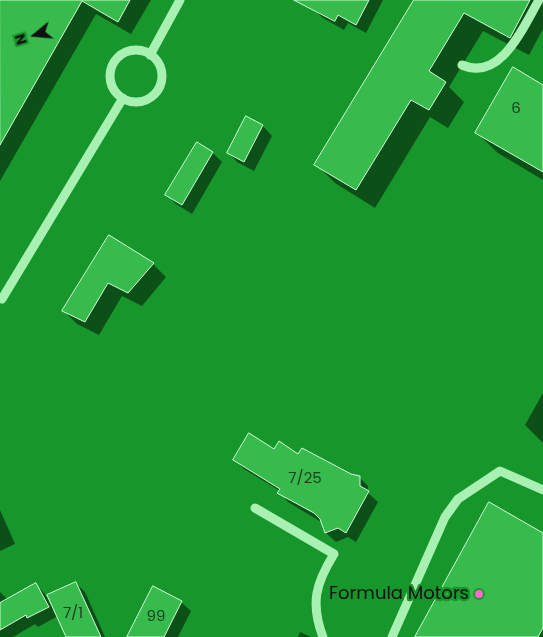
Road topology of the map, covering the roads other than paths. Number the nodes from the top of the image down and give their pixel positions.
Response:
1 (180, 0) edge
2 (539, 0) edge
3 (150, 55) junction
4 (462, 65) dead end
5 (123, 98) junction
6 (1, 300) edge
7 (543, 490) edge
8 (256, 508) dead end
9 (323, 637) edge
10 (392, 637) edge

1 - 3 lane
2 - 4 lane
3 - 5 lane
3 - 5 lane
5 - 6 lane
7 - 10 lane
8 - 9 lane

